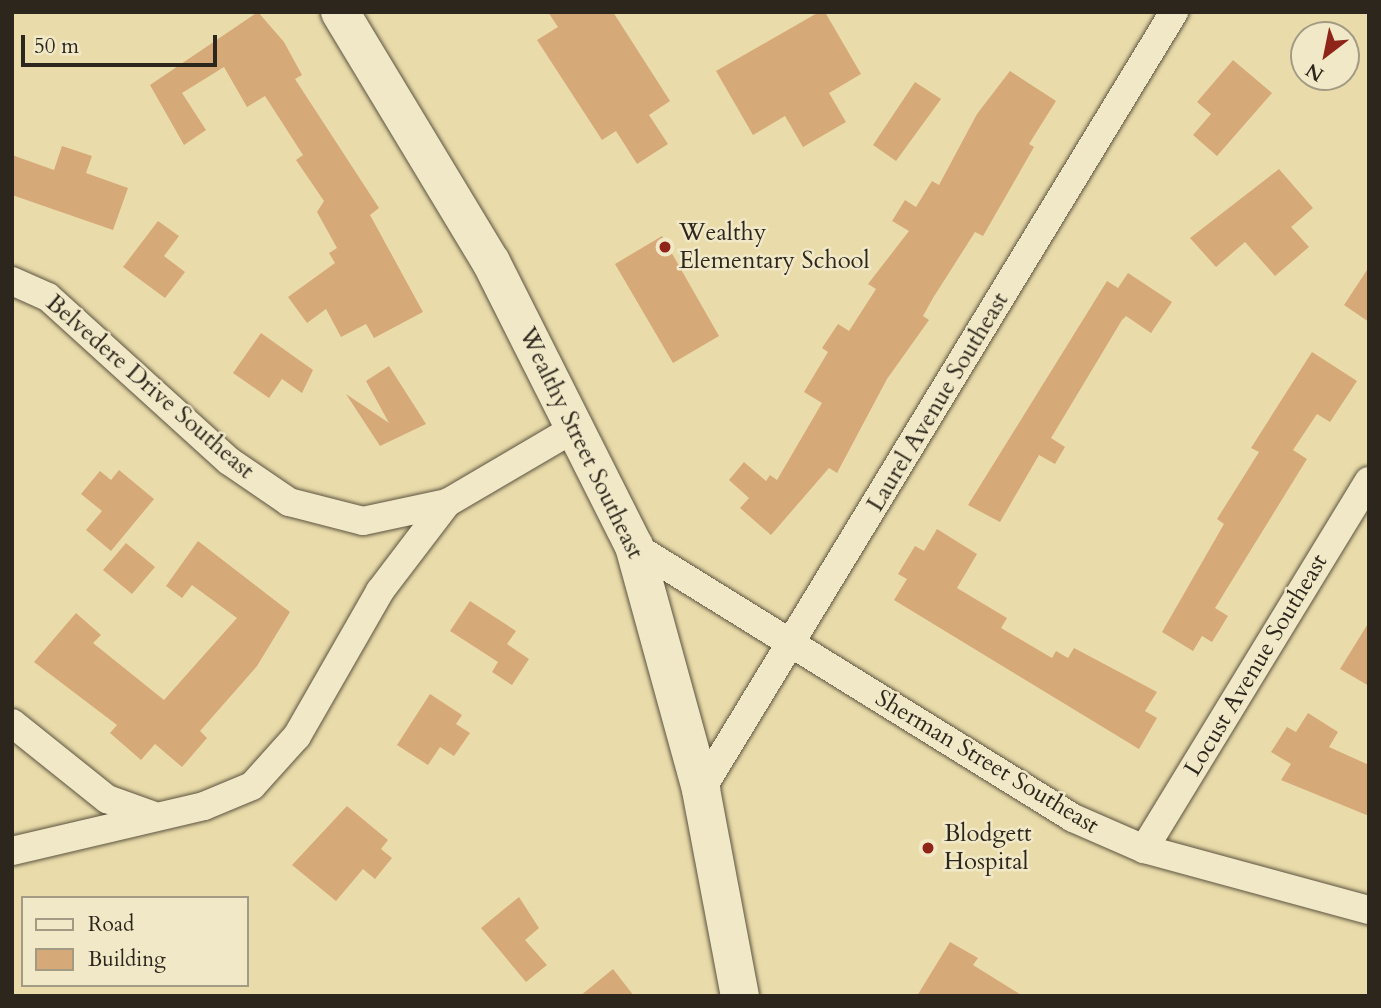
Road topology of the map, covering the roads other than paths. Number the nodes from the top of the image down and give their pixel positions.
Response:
1 (340, 12) edge
2 (1174, 12) edge
3 (12, 281) edge
4 (579, 426) junction
5 (1369, 481) edge
6 (447, 503) junction
7 (634, 546) junction
8 (793, 644) junction
9 (12, 723) edge
10 (701, 790) junction
11 (152, 815) junction
12 (1144, 849) junction
13 (12, 851) edge
14 (1369, 910) edge
15 (740, 996) edge

1 - 4 main road, Wealthy Street Southeast
2 - 8 street, Laurel Avenue Southeast
3 - 6 street, Belvedere Drive Southeast
4 - 6 street
4 - 7 main road, Wealthy Street Southeast
5 - 12 street, Locust Avenue Southeast
6 - 11 street
7 - 8 street, Sherman Street Southeast
7 - 10 main road, Wealthy Street Southeast
8 - 10 street, Laurel Avenue Southeast
8 - 12 street, Sherman Street Southeast
9 - 11 street
10 - 15 main road, Wealthy Street Southeast
11 - 13 street
12 - 14 street, Sherman Street Southeast

